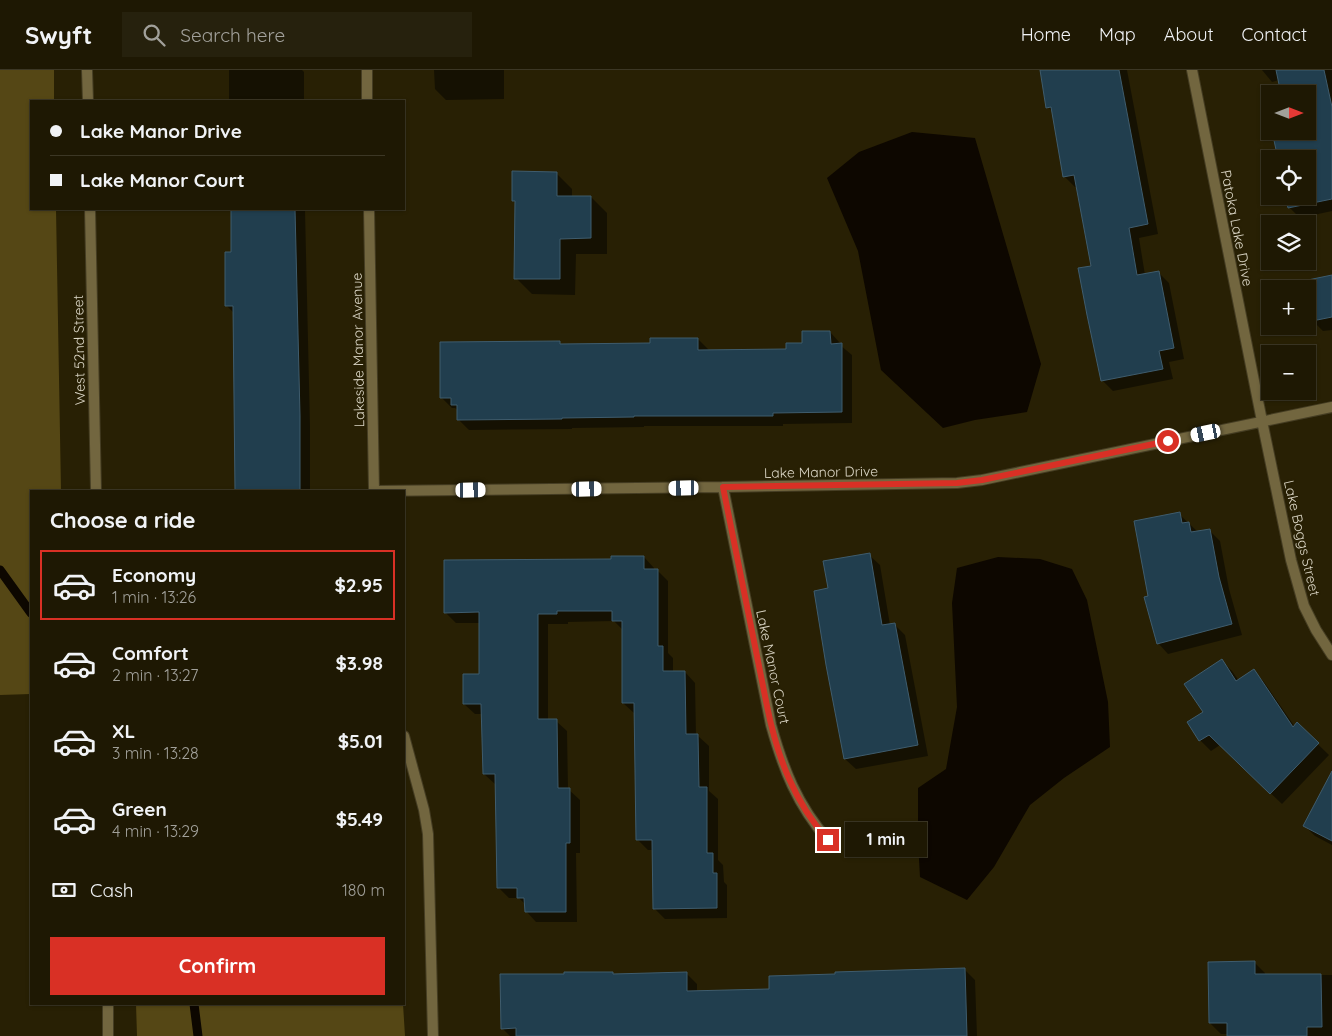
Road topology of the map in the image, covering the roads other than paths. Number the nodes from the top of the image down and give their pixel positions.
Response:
1 (87, 70) edge
2 (367, 70) edge
3 (1192, 70) edge
4 (88, 100) edge
5 (367, 100) edge
6 (90, 210) edge
7 (369, 210) edge
8 (1332, 407) edge
9 (1262, 421) junction
10 (723, 487) junction
11 (96, 490) edge
12 (374, 490) edge
13 (405, 491) edge
14 (1332, 655) edge
15 (405, 740) edge
16 (828, 840) dead end
17 (108, 1005) edge
18 (108, 1036) edge
19 (432, 1036) edge

1 - 4 street
2 - 5 street
3 - 9 street, Patoka Lake Drive
6 - 11 street, West 52nd Street
7 - 12 street, Lakeside Manor Avenue
8 - 9 street, Lake Manor Drive
9 - 10 street, Lake Manor Drive
9 - 14 street, Lake Boggs Street
10 - 13 street, Lake Manor Drive
10 - 16 street, Lake Manor Court
15 - 19 street
17 - 18 street

